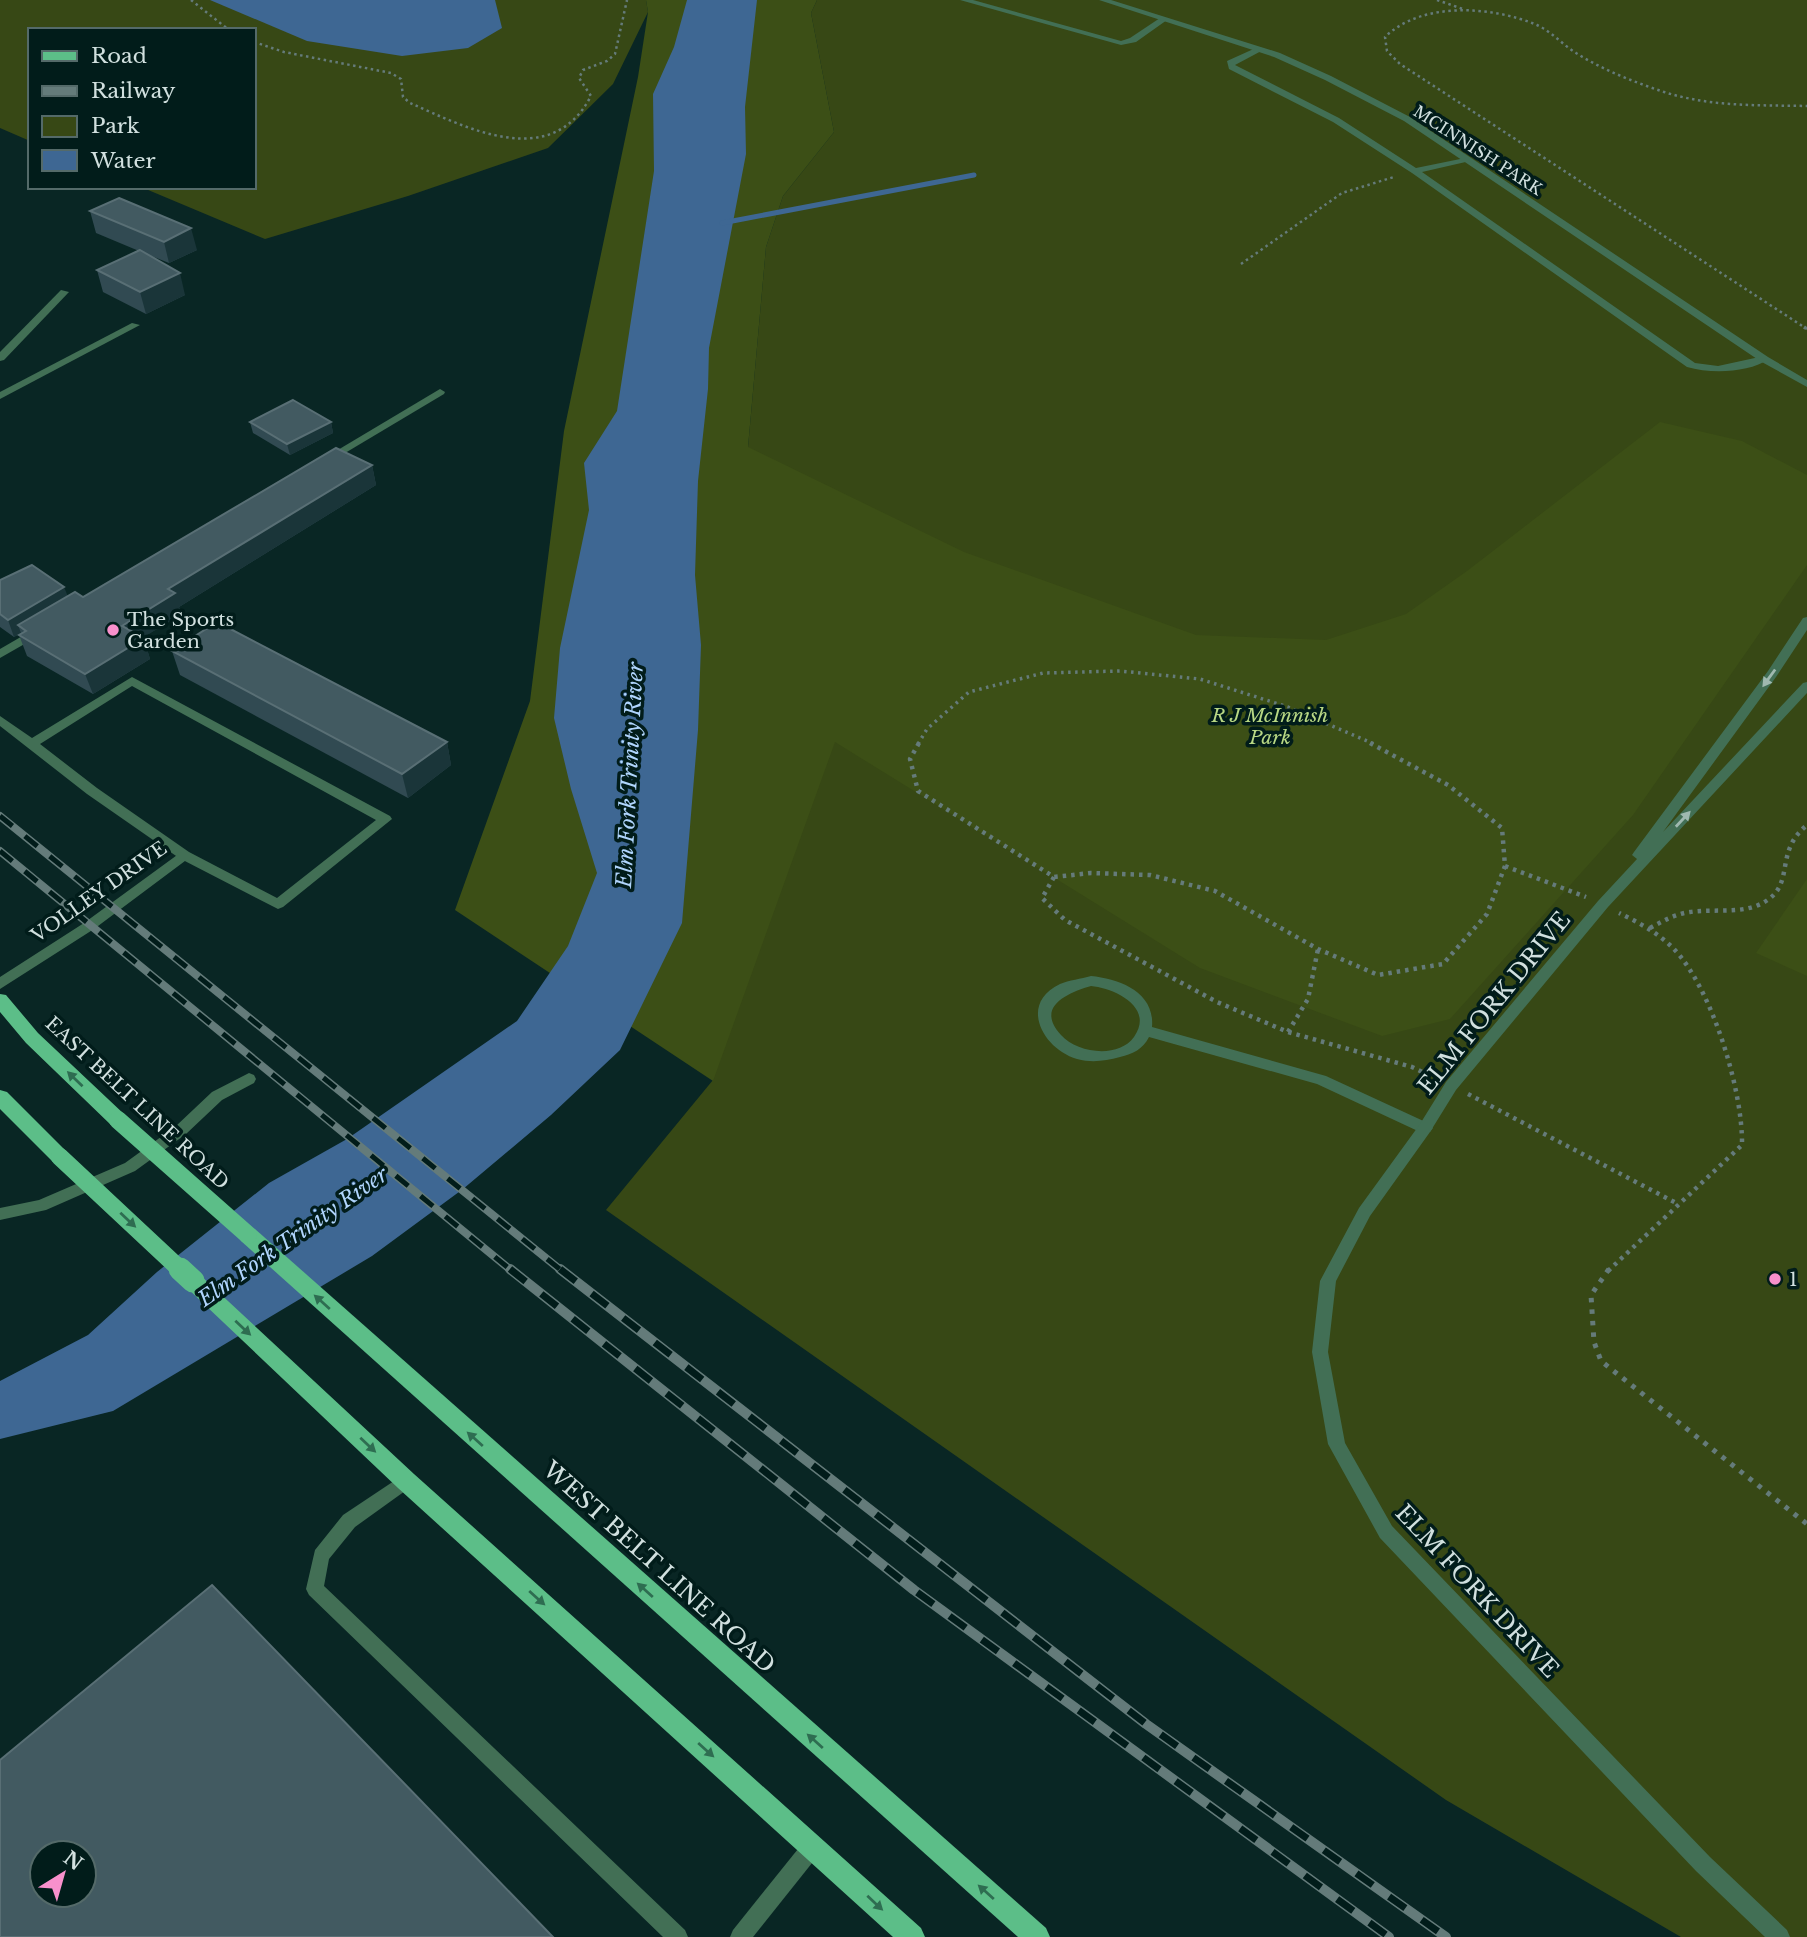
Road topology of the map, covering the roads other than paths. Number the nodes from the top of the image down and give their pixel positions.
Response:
1 (964, 0) edge
2 (1103, 0) edge
3 (1163, 20) junction
4 (1261, 49) junction
5 (1467, 159) junction
6 (1415, 171) junction
7 (64, 292) dead end
8 (135, 325) dead end
9 (0, 358) edge
10 (1764, 359) junction
11 (1807, 384) edge
12 (440, 392) dead end
13 (0, 396) edge
14 (309, 470) edge
15 (1807, 621) edge
16 (48, 626) edge
17 (0, 654) edge
18 (1807, 686) edge
19 (0, 720) edge
20 (31, 744) junction
21 (184, 855) junction
22 (1603, 904) junction
23 (0, 984) edge
24 (0, 1000) edge
25 (1145, 1030) junction
26 (249, 1079) dead end
27 (0, 1097) edge
28 (1425, 1128) junction
29 (0, 1214) edge
30 (248, 1235) joint
31 (406, 1481) junction
32 (813, 1846) junction
33 (678, 1937) edge
34 (740, 1937) edge
35 (912, 1937) edge
36 (1037, 1937) edge
37 (1780, 1937) edge

1 - 3 street
2 - 3 street, MCINNISH PARK
3 - 4 street, MCINNISH PARK
4 - 5 street, MCINNISH PARK
4 - 6 street
5 - 6 street
5 - 10 street, MCINNISH PARK
6 - 10 street
7 - 9 street
8 - 13 street
10 - 11 street, MCINNISH PARK
12 - 14 street
15 -> 22 street, ELM FORK DRIVE
16 - 17 street
22 -> 18 street, ELM FORK DRIVE
19 - 20 street
20 - 21 street
20 - 21 street
21 - 23 street, VOLLEY DRIVE
22 - 28 street, ELM FORK DRIVE
30 -> 24 main road, EAST BELT LINE ROAD, bridge
25 - 25 street
25 - 28 street
26 - 29 street
27 -> 31 main road, bridge
28 - 37 street, ELM FORK DRIVE
36 -> 30 main road, WEST BELT LINE ROAD
31 -> 32 main road
31 - 33 street
32 - 34 street
32 -> 35 main road

